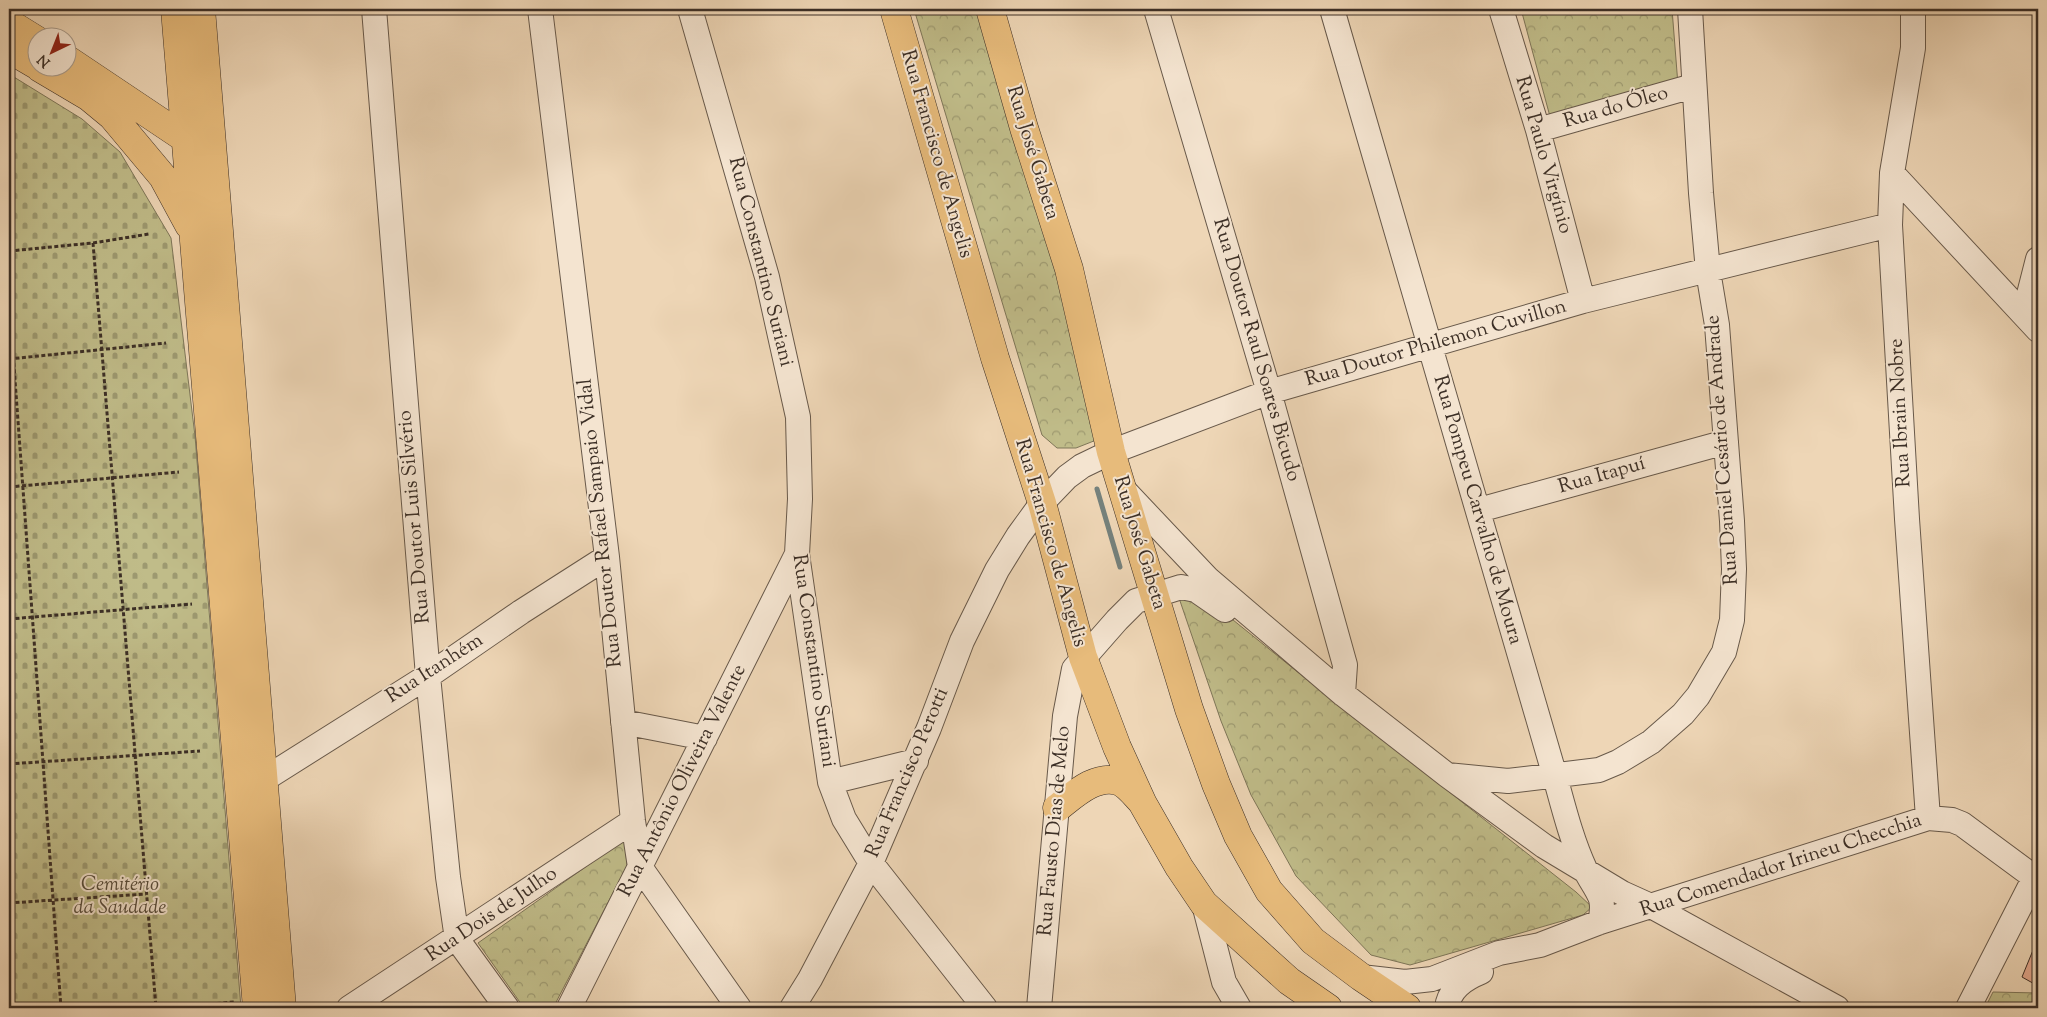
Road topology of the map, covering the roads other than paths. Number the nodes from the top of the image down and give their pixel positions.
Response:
1 (175, 9) edge
2 (201, 9) edge
3 (374, 9) edge
4 (540, 9) edge
5 (690, 9) edge
6 (894, 9) edge
7 (990, 9) edge
8 (1156, 9) edge
9 (1332, 9) edge
10 (1502, 9) edge
11 (1690, 9) edge
12 (1913, 9) edge
13 (9, 23) edge
14 (28, 35) edge
15 (9, 49) edge
16 (28, 60) edge
17 (78, 67) edge
18 (57, 78) edge
19 (1693, 86) junction
20 (1538, 130) junction
21 (186, 138) junction
22 (214, 169) junction
23 (1892, 173) junction
24 (1890, 225) junction
25 (194, 234) junction
26 (2038, 259) edge
27 (1708, 271) junction
28 (1583, 301) junction
29 (2031, 322) edge
30 (1429, 346) junction
31 (1269, 392) junction
32 (1726, 442) junction
33 (1111, 452) junction
34 (1122, 488) junction
35 (1042, 503) junction
36 (1479, 510) junction
37 (1018, 536) joint
38 (797, 554) junction
39 (607, 557) junction
40 (1154, 596) junction
41 (1083, 657) junction
42 (1313, 670) junction
43 (428, 676) junction
44 (1343, 694) junction
45 (623, 722) junction
46 (705, 738) junction
47 (916, 761) junction
48 (1447, 774) junction
49 (1554, 775) junction
50 (264, 780) junction
51 (830, 782) junction
52 (1143, 804) junction
53 (1057, 808) junction
54 (1928, 818) junction
55 (633, 821) junction
56 (871, 863) junction
57 (640, 867) junction
58 (1585, 870) junction
59 (2037, 876) edge
60 (1204, 904) junction
61 (1653, 906) junction
62 (1600, 922) junction
63 (457, 939) junction
64 (1540, 945) junction
65 (1361, 978) junction
66 (256, 1004) edge
67 (282, 1008) edge
68 (349, 1008) edge
69 (507, 1008) edge
70 (569, 1008) edge
71 (739, 1008) edge
72 (792, 1008) edge
73 (985, 1008) edge
74 (1039, 1008) edge
75 (1239, 1008) edge
76 (1328, 1008) edge
77 (1407, 1008) edge
78 (1447, 1008) edge
79 (1836, 1008) edge
80 (1968, 1008) edge

1 - 21 main road
2 - 22 main road
3 - 43 street, Rua Doutor Luis Silvério
4 - 39 street, Rua Doutor Rafael Sampaio Vidal
5 - 38 street, Rua Constantino Suriani
6 - 35 main road, Rua Francisco de Angelis
7 - 33 main road, Rua José Gabeta
8 - 31 street, Rua Doutor Raul Soares Bicudo
9 - 30 street, Rua Pompeu Carvalho de Moura
10 - 20 street, Rua Paulo Virgínio
11 - 19 street, Rua Daniel Cesário de Andrade
12 - 23 street, Rua Ibrain Nobre
13 - 14 main road
15 - 16 main road
17 - 21 main road
18 - 25 main road
19 - 20 street, Rua do Óleo
19 - 27 street, Rua Daniel Cesário de Andrade
20 - 28 street, Rua Paulo Virgínio
21 - 22 main road
21 - 25 main road
22 - 50 main road
23 - 24 street, Rua Ibrain Nobre
23 - 29 street
24 - 27 street, Rua Doutor Philemon Cuvillon
24 - 54 street, Rua Ibrain Nobre
25 - 66 main road
26 - 29 street
27 - 28 street, Rua Doutor Philemon Cuvillon
27 - 32 street, Rua Daniel Cesário de Andrade
28 - 30 street, Rua Doutor Philemon Cuvillon
30 - 31 street, Rua Doutor Philemon Cuvillon
30 - 36 street, Rua Pompeu Carvalho de Moura
31 - 33 street, Rua Doutor Philemon Cuvillon
31 - 44 street, Rua Doutor Raul Soares Bicudo
32 - 36 street, Rua Itapuí
32 - 49 street, Rua Daniel Cesário de Andrade
33 - 34 main road, Rua José Gabeta
33 - 35 street, Rua Doutor Philemon Cuvillon
34 - 40 main road, Rua José Gabeta
34 - 42 street
35 - 37 street, Rua Doutor Philemon Cuvillon
35 - 41 main road, Rua Francisco de Angelis
36 - 49 street, Rua Pompeu Carvalho de Moura
37 - 47 street, Rua Francisco Perotti
38 - 46 street, Rua Antônio Oliveira Valente
38 - 51 street, Rua Constantino Suriani
39 - 43 street, Rua Itanhém
39 - 45 street, Rua Doutor Rafael Sampaio Vidal
40 - 41 street, Rua Fausto Dias de Melo
40 - 42 street, Rua Fausto Dias de Melo
40 - 65 main road, Rua José Gabeta
41 - 52 main road, Rua Francisco de Angelis
41 - 53 street, Rua Fausto Dias de Melo
42 - 44 street
43 - 50 street, Rua Itanhém
43 - 63 street, Rua Doutor Luis Silvério
44 - 48 street
45 - 46 street
45 - 55 street, Rua Doutor Rafael Sampaio Vidal
46 - 57 street, Rua Antônio Oliveira Valente
47 - 51 street
47 - 56 street, Rua Francisco Perotti
48 - 49 street, Rua Daniel Cesário de Andrade
48 - 58 street
49 - 58 street, Rua Pompeu Carvalho de Moura
50 - 67 main road
51 - 56 street, Rua Constantino Suriani
52 - 53 main road
52 - 60 main road, Rua Francisco de Angelis
53 - 74 street, Rua Fausto Dias de Melo
54 - 59 street, Rua Comendador Irineu Checchia
54 - 61 street, Rua Comendador Irineu Checchia
55 - 57 street, Rua Doutor Rafael Sampaio Vidal
55 - 63 street, Rua Dois de Julho
56 - 72 street, Rua Francisco Perotti
56 - 73 street, Rua Constantino Suriani
57 - 70 street, Rua Antônio Oliveira Valente
57 - 71 street, Rua Doutor Rafael Sampaio Vidal
58 - 61 street
58 - 62 street, Rua Pompeu Carvalho de Moura
59 - 80 street
60 - 75 street
60 - 76 main road, Rua Francisco de Angelis
61 - 62 street, Rua Comendador Irineu Checchia
61 - 79 street
62 - 64 street, Rua Comendador Irineu Checchia
63 - 68 street, Rua Dois de Julho
63 - 69 street, Rua Doutor Luis Silvério
64 - 65 street, Rua Comendador Irineu Checchia
64 - 78 street, Rua Comendador Irineu Checchia
65 - 77 main road, Rua José Gabeta

